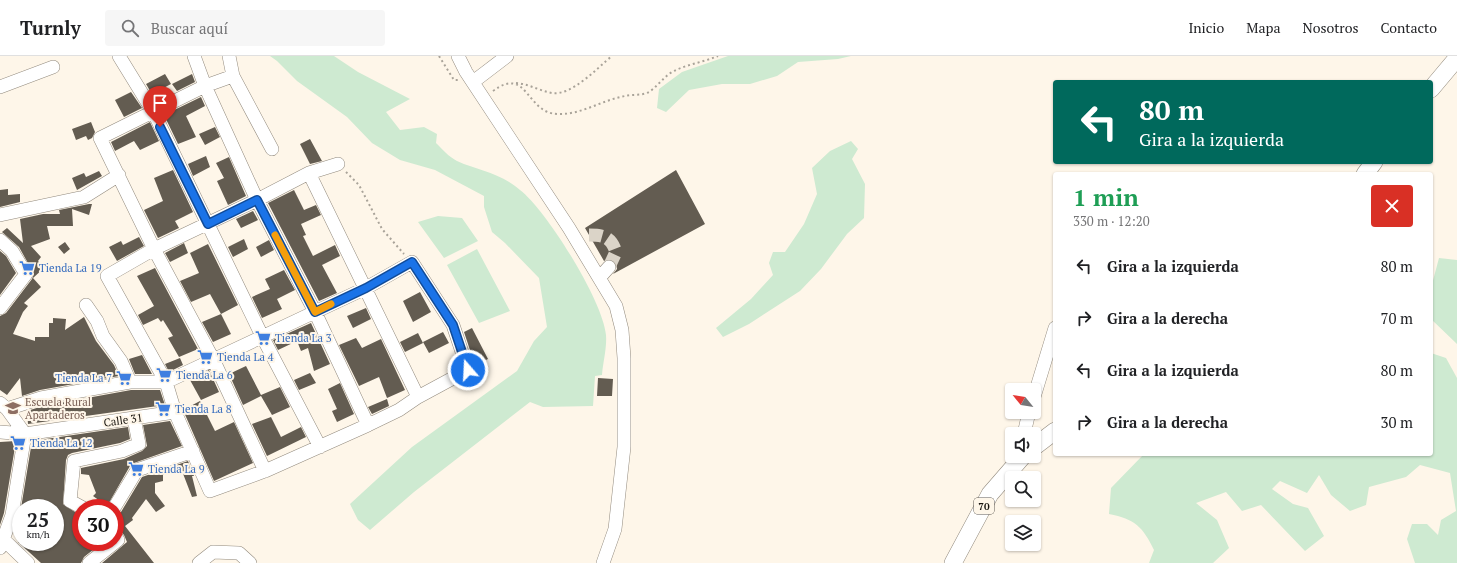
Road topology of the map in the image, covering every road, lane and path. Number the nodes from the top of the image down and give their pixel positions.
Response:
1 (119, 56) edge
2 (194, 56) edge
3 (229, 56) edge
4 (458, 56) edge
5 (507, 56) edge
6 (612, 56) edge
7 (718, 56) edge
8 (1457, 58) edge
9 (53, 67) dead end
10 (233, 76) junction
11 (473, 82) junction
12 (515, 83) junction
13 (205, 86) junction
14 (0, 87) edge
15 (1433, 87) edge
16 (484, 98) junction
17 (154, 113) junction
18 (272, 149) dead end
19 (338, 164) joint
20 (309, 173) junction
21 (118, 175) junction
22 (257, 200) junction
23 (0, 215) edge
24 (208, 224) junction
25 (0, 240) edge
26 (154, 249) junction
27 (412, 262) junction
28 (366, 288) junction
29 (86, 305) dead end
30 (0, 308) edge
31 (315, 312) junction
32 (1053, 334) edge
33 (262, 336) junction
34 (213, 359) junction
35 (130, 382) junction
36 (166, 382) junction
37 (1038, 383) edge
38 (418, 396) junction
39 (3, 406) edge
40 (175, 412) junction
41 (134, 418) junction
42 (368, 425) junction
43 (0, 432) edge
44 (1053, 433) edge
45 (25, 434) junction
46 (1041, 442) edge
47 (320, 447) junction
48 (193, 452) junction
49 (1016, 463) edge
50 (265, 471) junction
51 (119, 499) edge
52 (72, 503) edge
53 (2, 544) edge
54 (104, 551) edge
55 (28, 563) edge
56 (89, 563) edge
57 (200, 563) edge
58 (250, 563) edge
59 (603, 563) edge
60 (953, 563) edge

1 - 17 street
2 - 13 street
3 - 10 street
4 - 11 street
5 - 11 street
6 - 12 path
7 - 12 path
8 - 15 main road
9 - 14 street
10 - 13 street
10 - 18 street
11 - 16 street
12 - 16 path
13 - 17 street
13 - 22 street
16 - 59 street
17 - 21 street
17 - 24 street
19 - 20 street
19 - 27 path
20 - 22 street
20 - 28 street
21 - 23 street
21 - 26 street
22 - 24 street
22 - 31 street
24 - 26 street
24 - 33 street
25 - 30 street
26 - 34 street
26 - 36 street
27 - 28 street
27 - 38 street
28 - 31 street
28 - 38 street
29 - 35 street
31 - 33 street
31 - 42 street
32 - 37 street
33 - 34 street
33 - 47 street
34 - 36 street
34 - 50 street
35 - 36 street
35 - 39 street
36 - 40 street
38 - 42 street
39 - 45 street
40 - 41 street, Calle 31
40 - 48 street
41 - 45 street, Calle 31
41 - 52 street
42 - 47 street
43 - 45 street, Calle 31
44 - 46 main road
45 - 53 street
47 - 50 street
48 - 50 street
48 - 51 street
49 - 60 main road, 70
53 - 55 street
54 - 56 street
57 - 58 street

